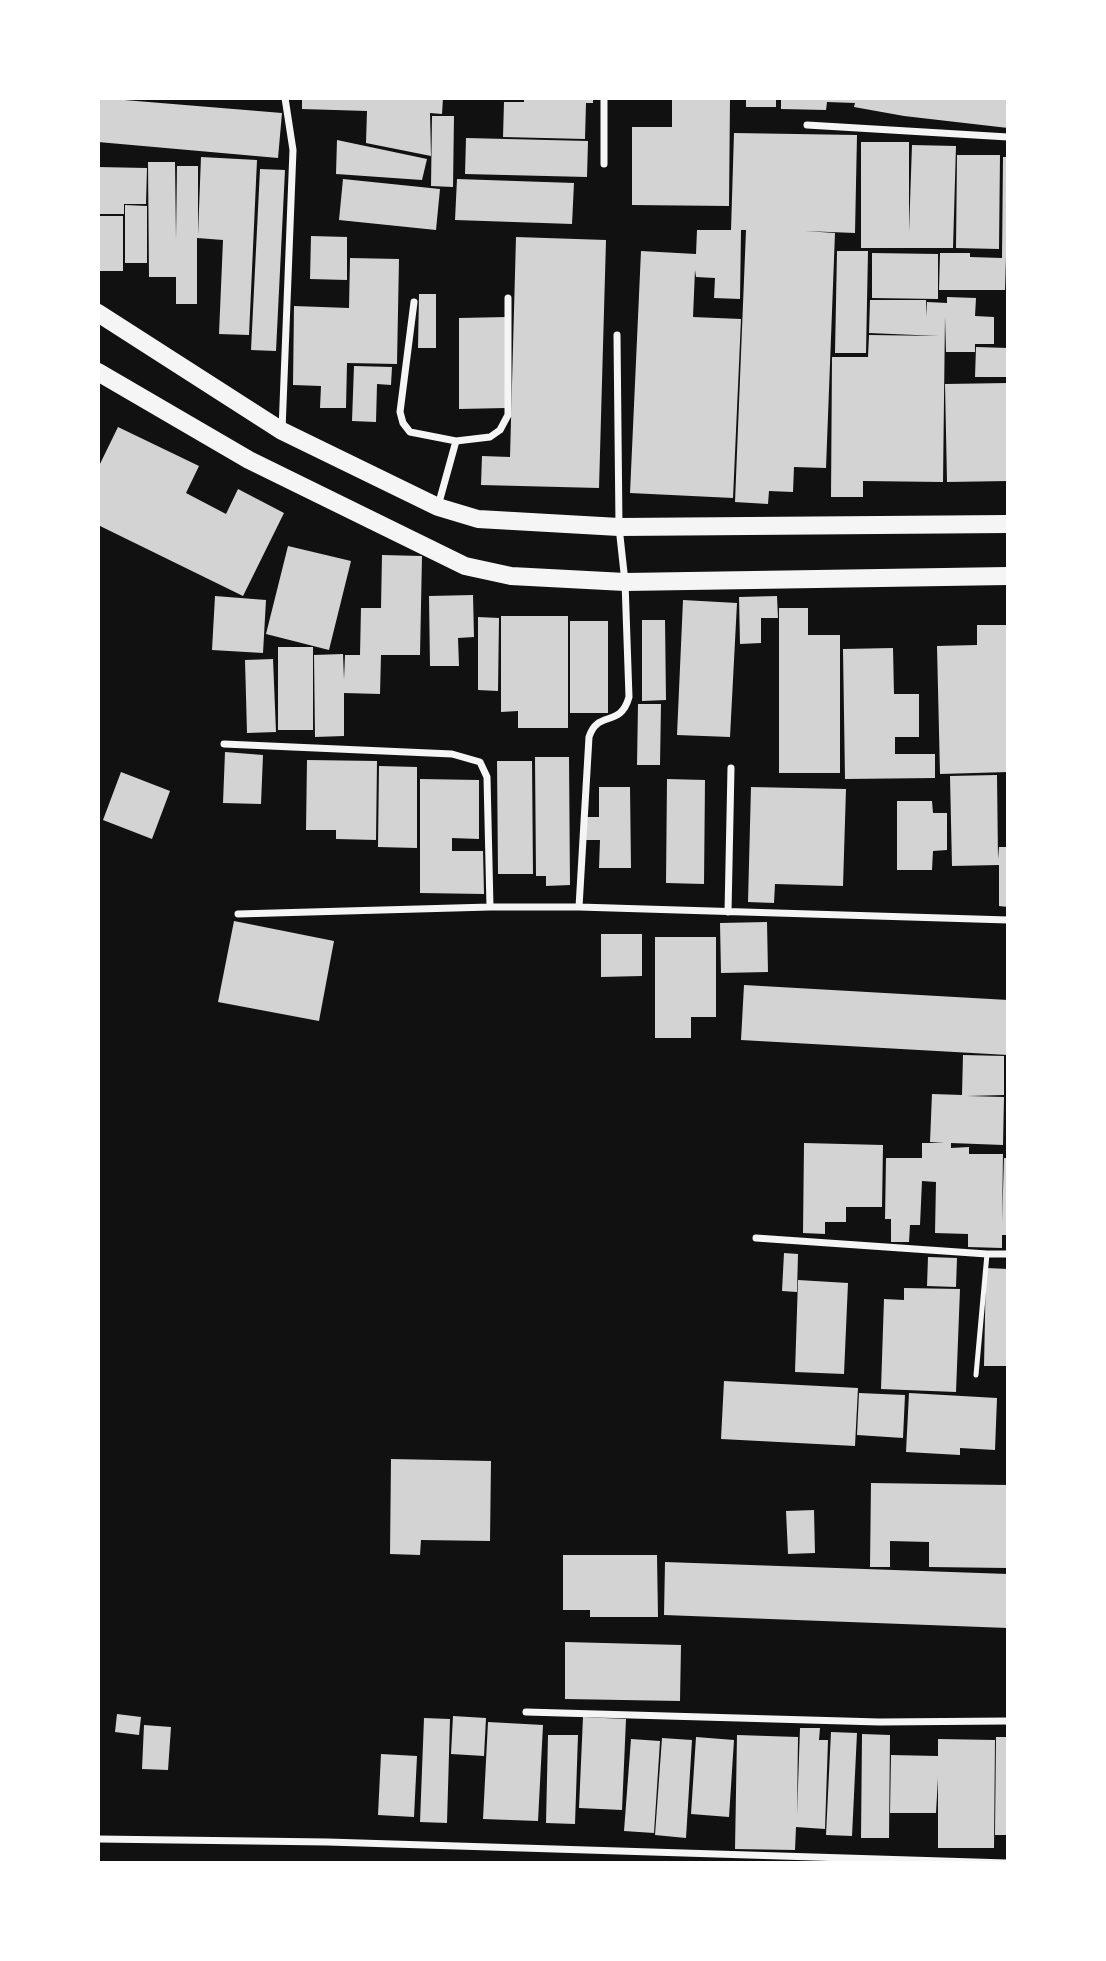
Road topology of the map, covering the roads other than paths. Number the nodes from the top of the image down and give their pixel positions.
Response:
1 (285, 98) edge
2 (604, 98) edge
3 (807, 125) dead end
4 (1008, 137) edge
5 (604, 164) dead end
6 (508, 298) dead end
7 (414, 302) dead end
8 (98, 313) edge
9 (617, 335) dead end
10 (98, 372) edge
11 (282, 430) junction
12 (456, 441) junction
13 (438, 507) junction
14 (1008, 524) edge
15 (619, 527) junction
16 (1008, 576) edge
17 (625, 582) junction
18 (224, 744) dead end
19 (731, 768) dead end
20 (490, 907) junction
21 (579, 908) junction
22 (728, 912) junction
23 (239, 914) dead end
24 (1008, 920) edge
25 (756, 1238) dead end
26 (987, 1254) junction
27 (1008, 1254) edge
28 (976, 1375) dead end
29 (526, 1712) dead end
30 (1008, 1721) edge
31 (98, 1839) edge
32 (1007, 1863) edge

1 - 11 street
2 - 5 street
3 - 4 street
6 - 12 street
7 - 12 street
8 - 11 main road
9 - 15 street
10 - 17 main road
11 - 13 main road
12 - 13 street
13 - 15 main road
14 - 15 main road
15 - 17 street
16 - 17 main road
17 - 21 street
18 - 20 street
19 - 22 street
20 - 21 street
20 - 23 street
21 - 22 street
22 - 24 street
25 - 26 street
26 - 27 street
26 - 28 lane
29 - 30 street
31 - 32 street

